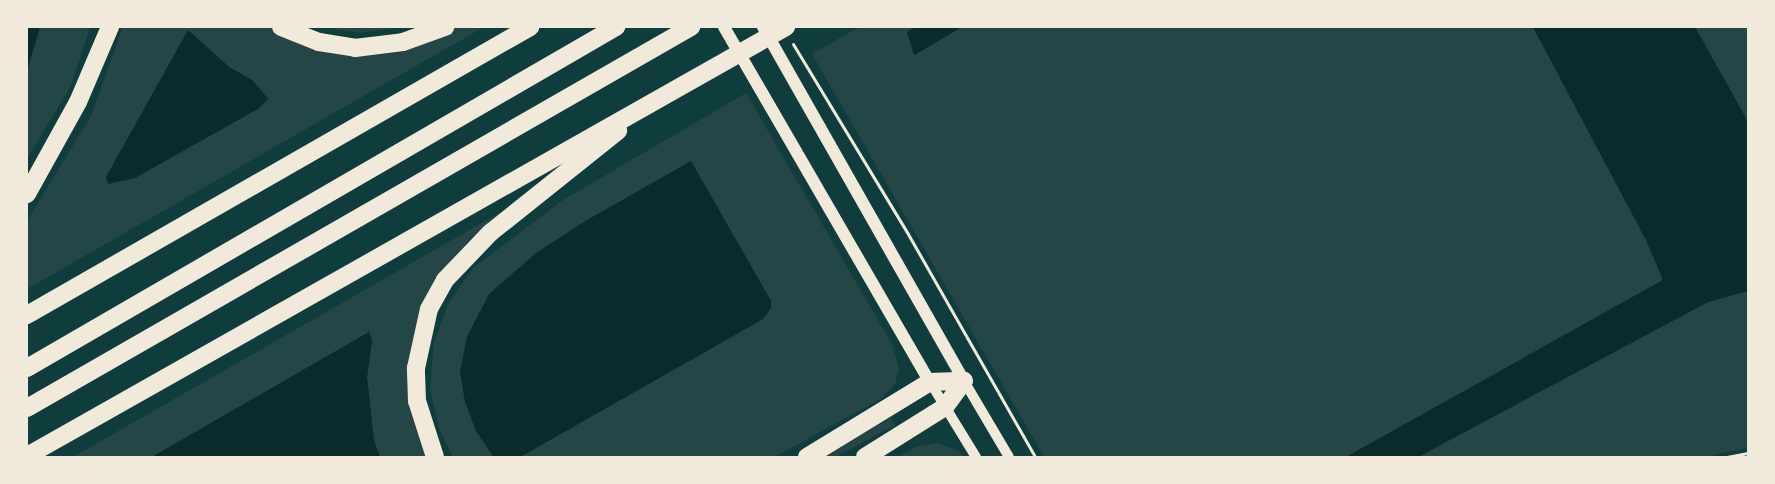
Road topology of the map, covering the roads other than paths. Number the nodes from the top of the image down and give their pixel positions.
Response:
1 (110, 27) edge
2 (281, 27) edge
3 (445, 27) edge
4 (530, 27) edge
5 (616, 27) edge
6 (691, 27) edge
7 (724, 27) edge
8 (763, 27) edge
9 (788, 32) edge
10 (659, 99) junction
11 (27, 194) edge
12 (27, 315) edge
13 (27, 368) edge
14 (964, 381) junction
15 (930, 382) junction
16 (945, 407) junction
17 (27, 408) edge
18 (27, 456) edge
19 (435, 457) edge
20 (807, 457) edge
21 (865, 457) edge
22 (976, 457) edge
23 (1009, 457) edge

1 - 11 highway
2 - 3 highway
4 - 12 highway
5 - 13 highway
6 - 17 highway
7 - 15 main road
8 - 14 main road
9 - 10 highway
10 - 18 highway
10 - 19 highway
14 - 15 highway
14 - 16 highway
14 - 23 street
15 - 16 street
15 - 20 highway
16 - 21 highway
16 - 22 street

